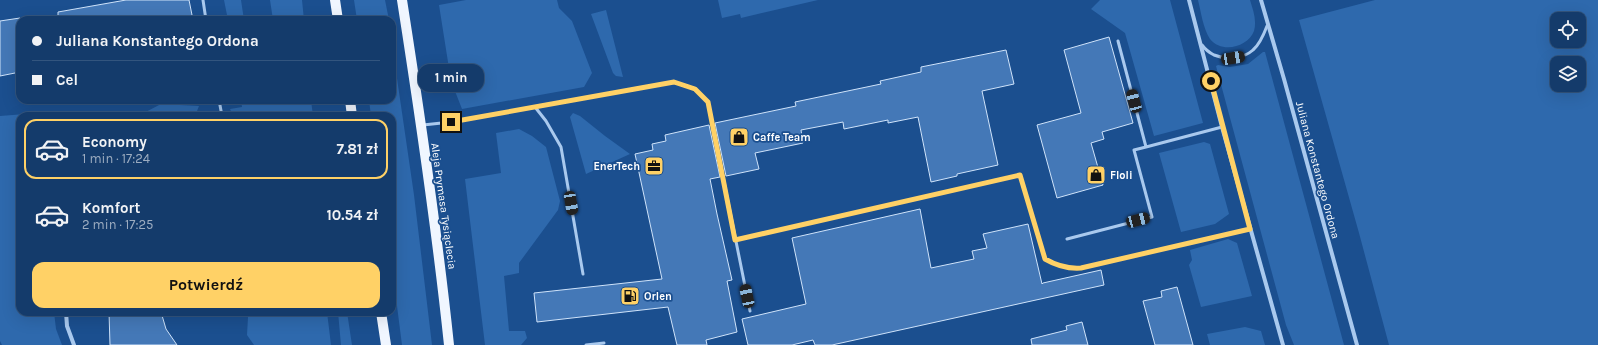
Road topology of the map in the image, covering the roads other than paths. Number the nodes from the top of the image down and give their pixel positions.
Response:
1 (203, 0) edge
2 (335, 0) edge
3 (402, 0) edge
4 (1189, 0) edge
5 (1261, 0) edge
6 (205, 16) edge
7 (337, 16) edge
8 (1267, 26) junction
9 (1118, 41) dead end
10 (1202, 46) junction
11 (535, 107) junction
12 (422, 125) junction
13 (1222, 127) junction
14 (1146, 147) junction
15 (1250, 229) junction
16 (1067, 239) dead end
17 (735, 240) junction
18 (583, 274) dead end
19 (750, 311) dead end
20 (66, 316) edge
21 (382, 316) edge
22 (604, 343) dead end
23 (1283, 344) edge
24 (74, 345) edge
25 (386, 345) edge
26 (449, 345) edge
27 (586, 345) edge
28 (1357, 345) edge

1 - 6 lane
2 - 7 main road
3 - 12 main road, Aleja Prymasa Tysiąclecia
4 - 10 street
5 - 8 street, Juliana Konstantego Ordona
8 - 10 lane
8 - 28 street, Juliana Konstantego Ordona
9 - 14 lane
10 - 13 street
11 - 12 lane
11 - 17 lane
11 - 18 lane
12 - 26 main road, Aleja Prymasa Tysiąclecia
13 - 14 lane
13 - 15 street
14 - 16 lane
15 - 17 lane
15 - 23 street
17 - 19 lane
20 - 24 street
21 - 25 main road
22 - 27 lane

